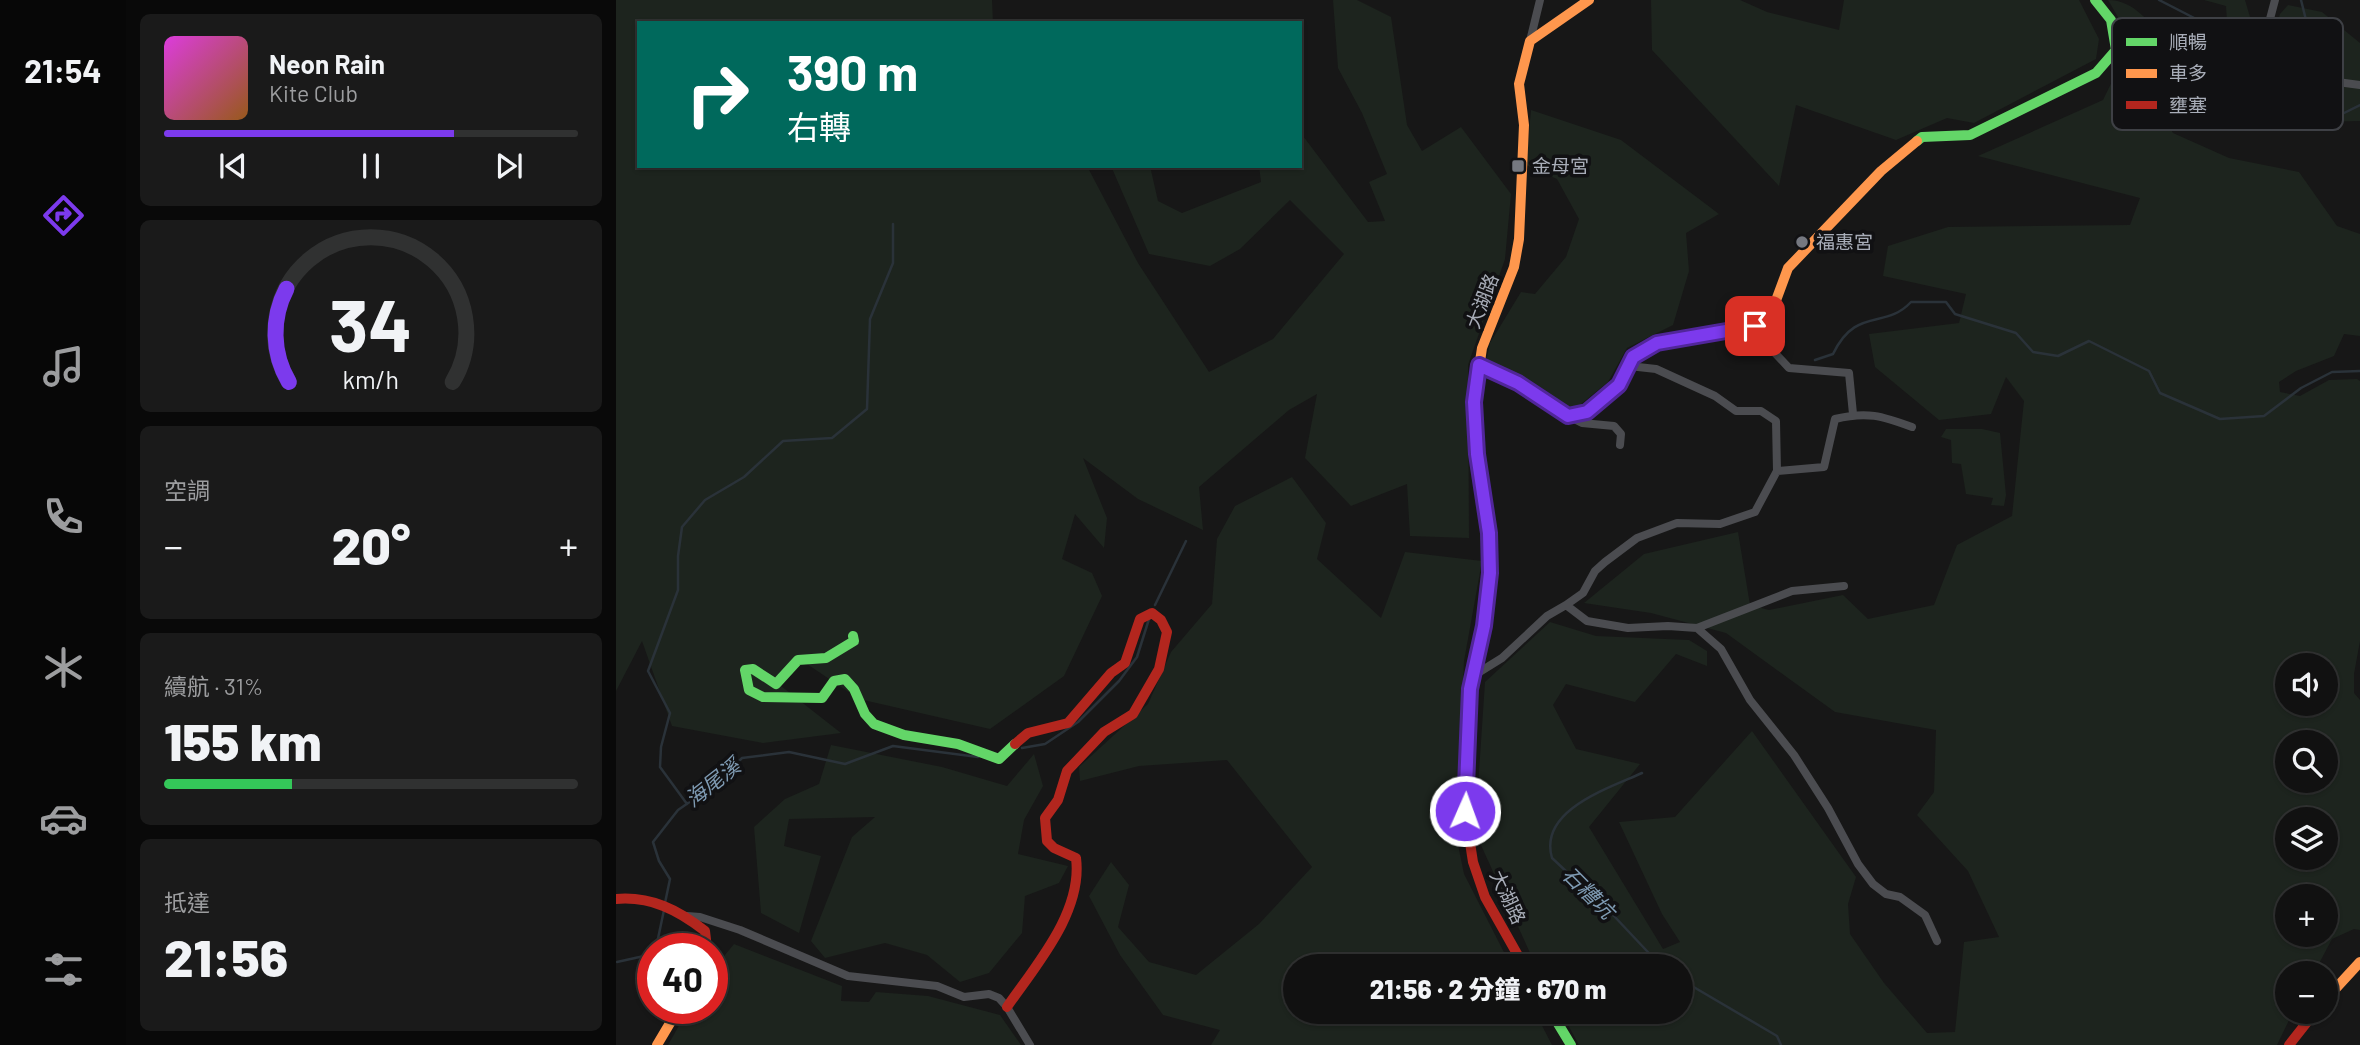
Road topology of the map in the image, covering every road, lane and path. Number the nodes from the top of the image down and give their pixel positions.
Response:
1 (1540, 0) edge
2 (1589, 0) edge
3 (2095, 0) edge
4 (2275, 0) edge
5 (2270, 18) edge
6 (2112, 26) edge
7 (1530, 41) junction
8 (2112, 55) edge
9 (1771, 314) junction
10 (1479, 365) junction
11 (1629, 366) junction
12 (1853, 414) junction
13 (1568, 416) junction
14 (1912, 427) dead end
15 (1620, 446) dead end
16 (1777, 471) junction
17 (1844, 586) dead end
18 (1566, 605) junction
19 (1698, 628) junction
20 (853, 636) dead end
21 (1473, 676) junction
22 (616, 899) edge
23 (687, 916) junction
24 (705, 933) edge
25 (1937, 941) dead end
26 (1517, 954) edge
27 (2360, 962) edge
28 (2338, 984) edge
29 (1007, 1007) junction
30 (669, 1024) edge
31 (1558, 1024) edge
32 (2306, 1024) edge
33 (657, 1045) edge
34 (1030, 1045) edge
35 (1571, 1045) edge
36 (2289, 1045) edge

1 - 7 street
2 - 7 street
3 - 6 street
4 - 5 street
7 - 10 street, 大湖路
8 - 9 street
9 - 11 street
9 - 12 street
10 - 13 street
10 - 21 street, 大湖路
11 - 13 street
11 - 16 street
12 - 14 street
12 - 16 street
13 - 15 street
16 - 18 street
17 - 19 street
18 - 19 street
18 - 21 street
19 - 25 street
20 - 29 street
21 - 26 street, 大湖路
22 - 23 street
23 - 24 street
23 - 29 street
27 - 28 street
29 - 34 street
30 - 33 street
31 - 35 street
32 - 36 street

